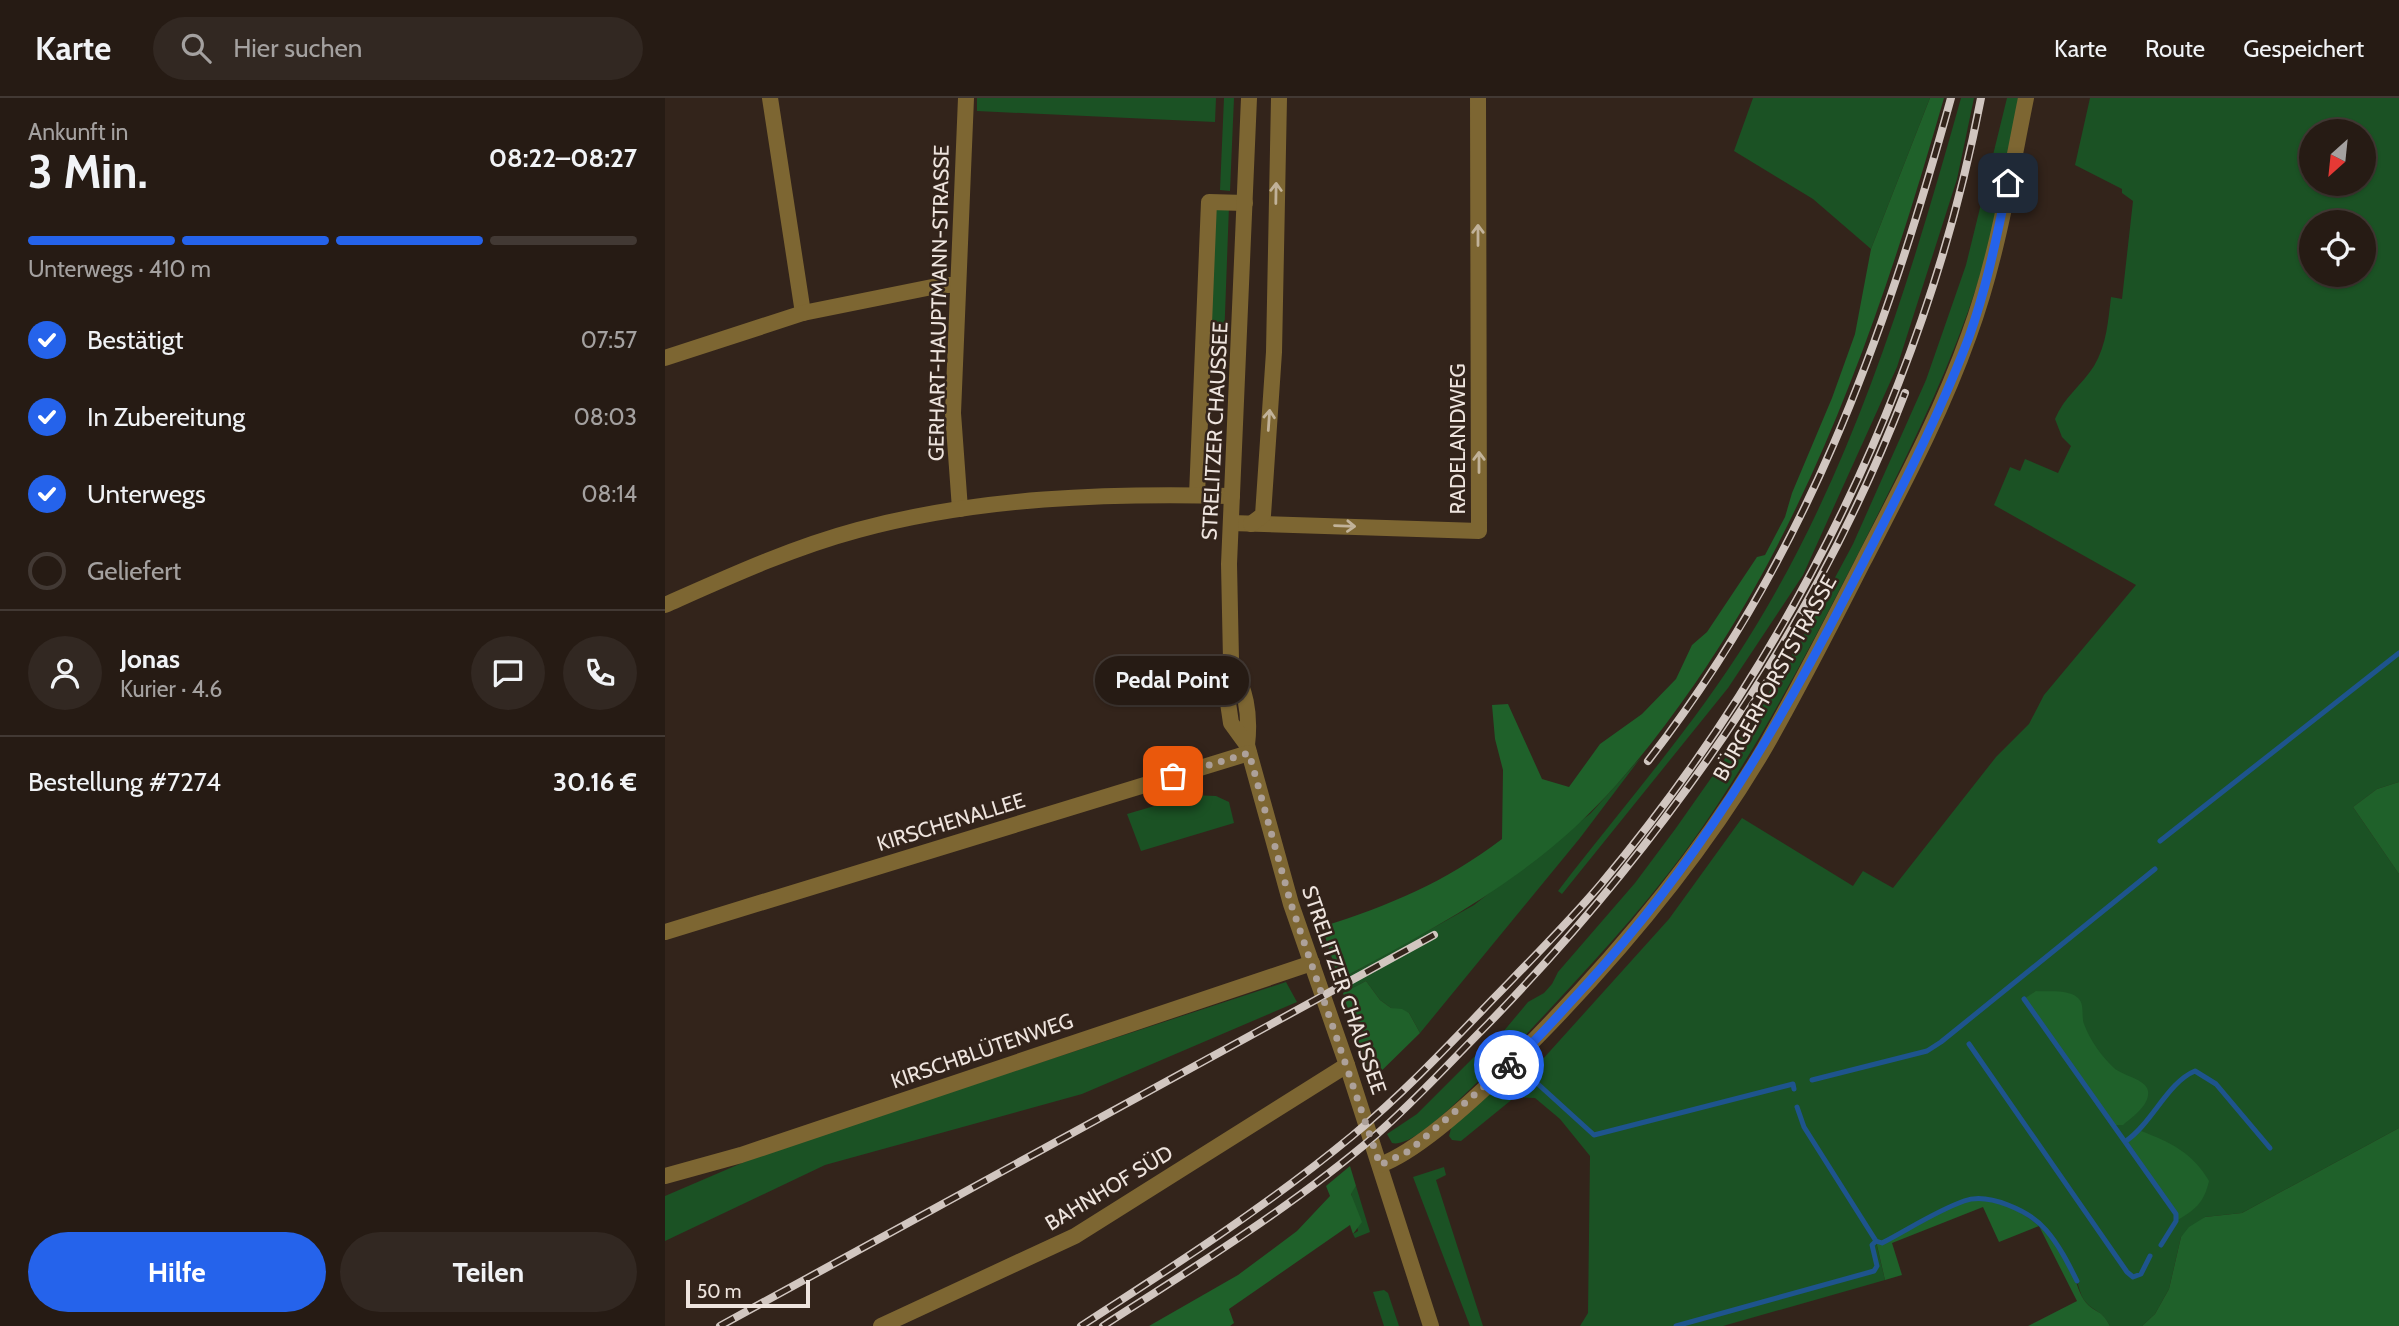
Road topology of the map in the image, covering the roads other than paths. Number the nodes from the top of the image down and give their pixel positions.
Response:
1 (770, 98) edge
2 (966, 98) edge
3 (1249, 98) edge
4 (1279, 98) edge
5 (1478, 98) edge
6 (2026, 98) edge
7 (1245, 203) junction
8 (958, 285) junction
9 (803, 313) junction
10 (665, 358) edge
11 (1197, 495) junction
12 (1232, 496) junction
13 (960, 509) junction
14 (1231, 523) junction
15 (1251, 524) junction
16 (665, 605) edge
17 (1248, 749) junction
18 (665, 932) edge
19 (1312, 963) junction
20 (1347, 1065) junction
21 (1380, 1165) junction
22 (665, 1176) edge
23 (881, 1326) edge
24 (1431, 1326) edge

1 - 9 street
2 - 8 street, GERHART-HAUPTMANN-STRASSE
3 - 7 street, STRELITZER CHAUSSEE
15 -> 4 street, STRELITZER CHAUSSEE
15 -> 5 street, RADELANDWEG
6 - 21 street, BÜRGERHORSTSTRASSE
7 - 11 street, STRELITZER CHAUSSEE
7 - 12 street, STRELITZER CHAUSSEE
8 - 9 street
8 - 13 street, GERHART-HAUPTMANN-STRASSE
9 - 10 street
11 - 12 street
11 - 13 street
12 - 14 street, STRELITZER CHAUSSEE
13 - 16 street
14 - 15 street, RADELANDWEG
14 - 17 street, STRELITZER CHAUSSEE
17 - 18 street, KIRSCHENALLEE
17 - 19 street, STRELITZER CHAUSSEE
19 - 20 street, STRELITZER CHAUSSEE
19 - 22 street, KIRSCHBLÜTENWEG
20 - 21 street, STRELITZER CHAUSSEE
20 - 23 street, BAHNHOF SÜD
21 - 24 street, STRELITZER CHAUSSEE

